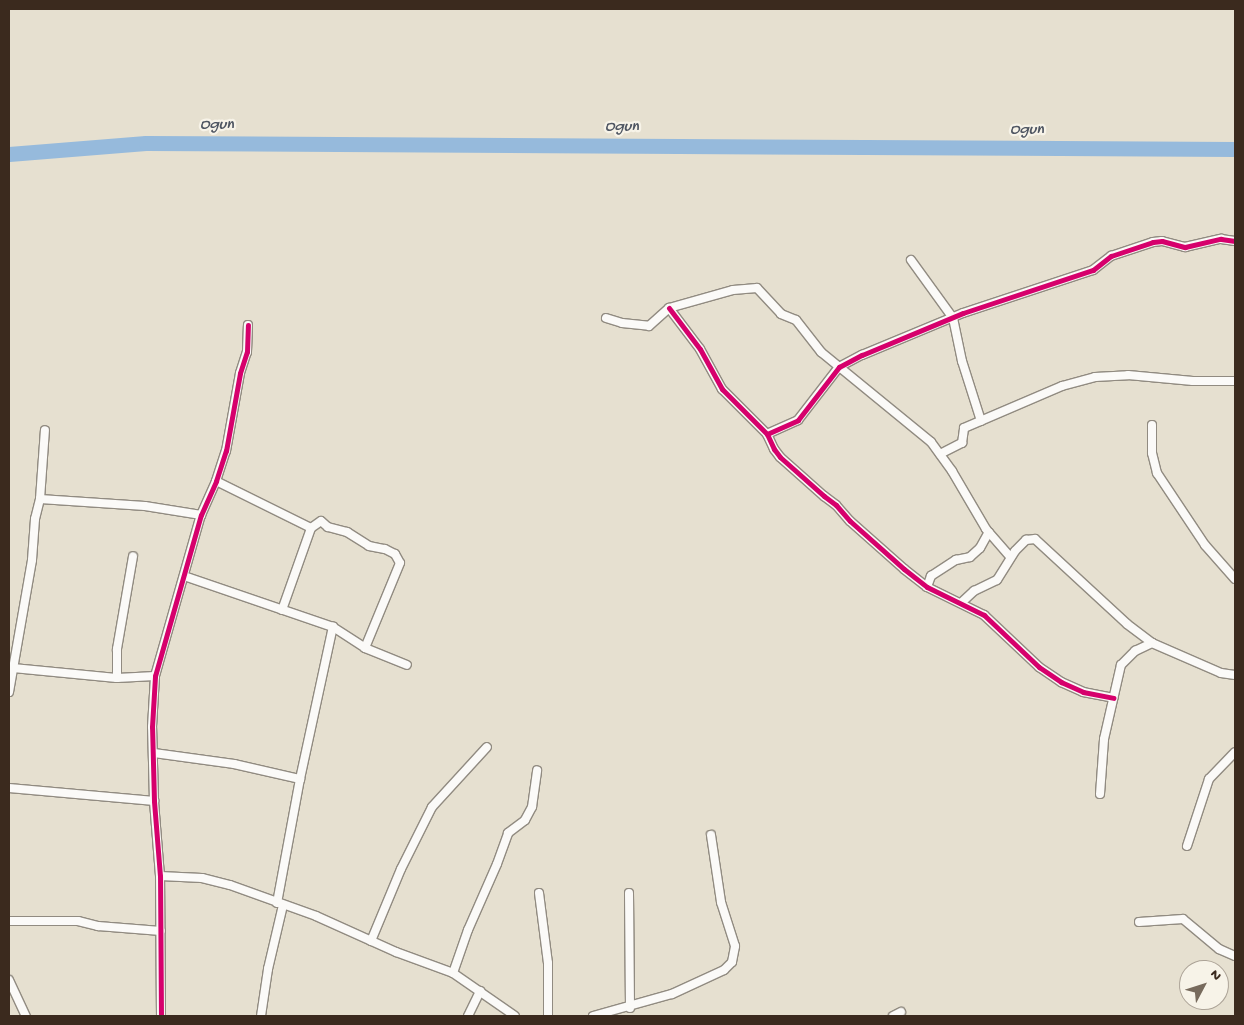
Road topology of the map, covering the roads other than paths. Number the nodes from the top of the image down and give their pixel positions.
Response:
1 (1235, 241) edge
2 (911, 260) dead end
3 (669, 308) junction
4 (606, 318) dead end
5 (953, 318) junction
6 (248, 325) dead end
7 (839, 367) junction
8 (1235, 381) edge
9 (981, 421) junction
10 (1152, 425) dead end
11 (45, 430) dead end
12 (767, 434) junction
13 (940, 454) junction
14 (216, 482) junction
15 (40, 499) junction
16 (200, 515) junction
17 (311, 528) junction
18 (989, 532) junction
19 (133, 556) dead end
20 (1010, 557) junction
21 (184, 576) junction
22 (1235, 579) edge
23 (927, 587) junction
24 (961, 603) junction
25 (282, 610) junction
26 (333, 627) junction
27 (1152, 643) junction
28 (365, 648) junction
29 (406, 664) dead end
30 (13, 668) junction
31 (1235, 675) edge
32 (155, 676) junction
33 (117, 678) junction
34 (9, 692) edge
35 (1113, 698) junction
36 (487, 747) dead end
37 (1235, 752) edge
38 (154, 753) junction
39 (537, 770) dead end
40 (300, 779) junction
41 (9, 788) edge
42 (1100, 794) dead end
43 (154, 801) junction
44 (711, 835) dead end
45 (1187, 846) dead end
46 (160, 876) junction
47 (629, 893) dead end
48 (538, 894) dead end
49 (280, 904) junction
50 (9, 921) edge
51 (1139, 922) dead end
52 (161, 930) junction
53 (371, 941) junction
54 (1235, 956) edge
55 (453, 973) junction
56 (9, 980) edge
57 (480, 991) junction
58 (630, 1008) junction
59 (26, 1016) edge
60 (161, 1016) edge
61 (261, 1016) edge
62 (468, 1016) edge
63 (515, 1016) edge
64 (548, 1016) edge
65 (593, 1016) edge

1 - 5 street
2 - 5 street
3 - 4 street
3 - 7 street
3 - 12 street
5 - 7 street
5 - 9 street
6 - 14 street
7 - 12 street
7 - 13 street
8 - 9 street
9 - 13 street
10 - 22 street
11 - 15 street
12 - 23 street
13 - 18 street
14 - 16 street
14 - 17 street
15 - 16 street
15 - 30 street
16 - 21 street
17 - 25 street
17 - 28 street
18 - 20 street
18 - 23 street
19 - 33 street
20 - 24 street
20 - 27 street
21 - 25 street
21 - 32 street
23 - 24 street
24 - 35 street
25 - 26 street
26 - 28 street
26 - 40 street
27 - 31 street
27 - 35 street
28 - 29 street
30 - 33 street
30 - 34 street
32 - 33 street
32 - 38 street
35 - 42 street
36 - 53 street
37 - 45 street
38 - 40 street
38 - 43 street
39 - 55 street
40 - 49 street
41 - 43 street
43 - 46 street
44 - 58 street
46 - 49 street
46 - 52 street
47 - 58 street
48 - 64 street
49 - 53 street
49 - 61 street
50 - 52 street
51 - 54 street
52 - 60 street
53 - 55 street
55 - 57 street
56 - 59 street
57 - 62 street
57 - 63 street
58 - 65 street

